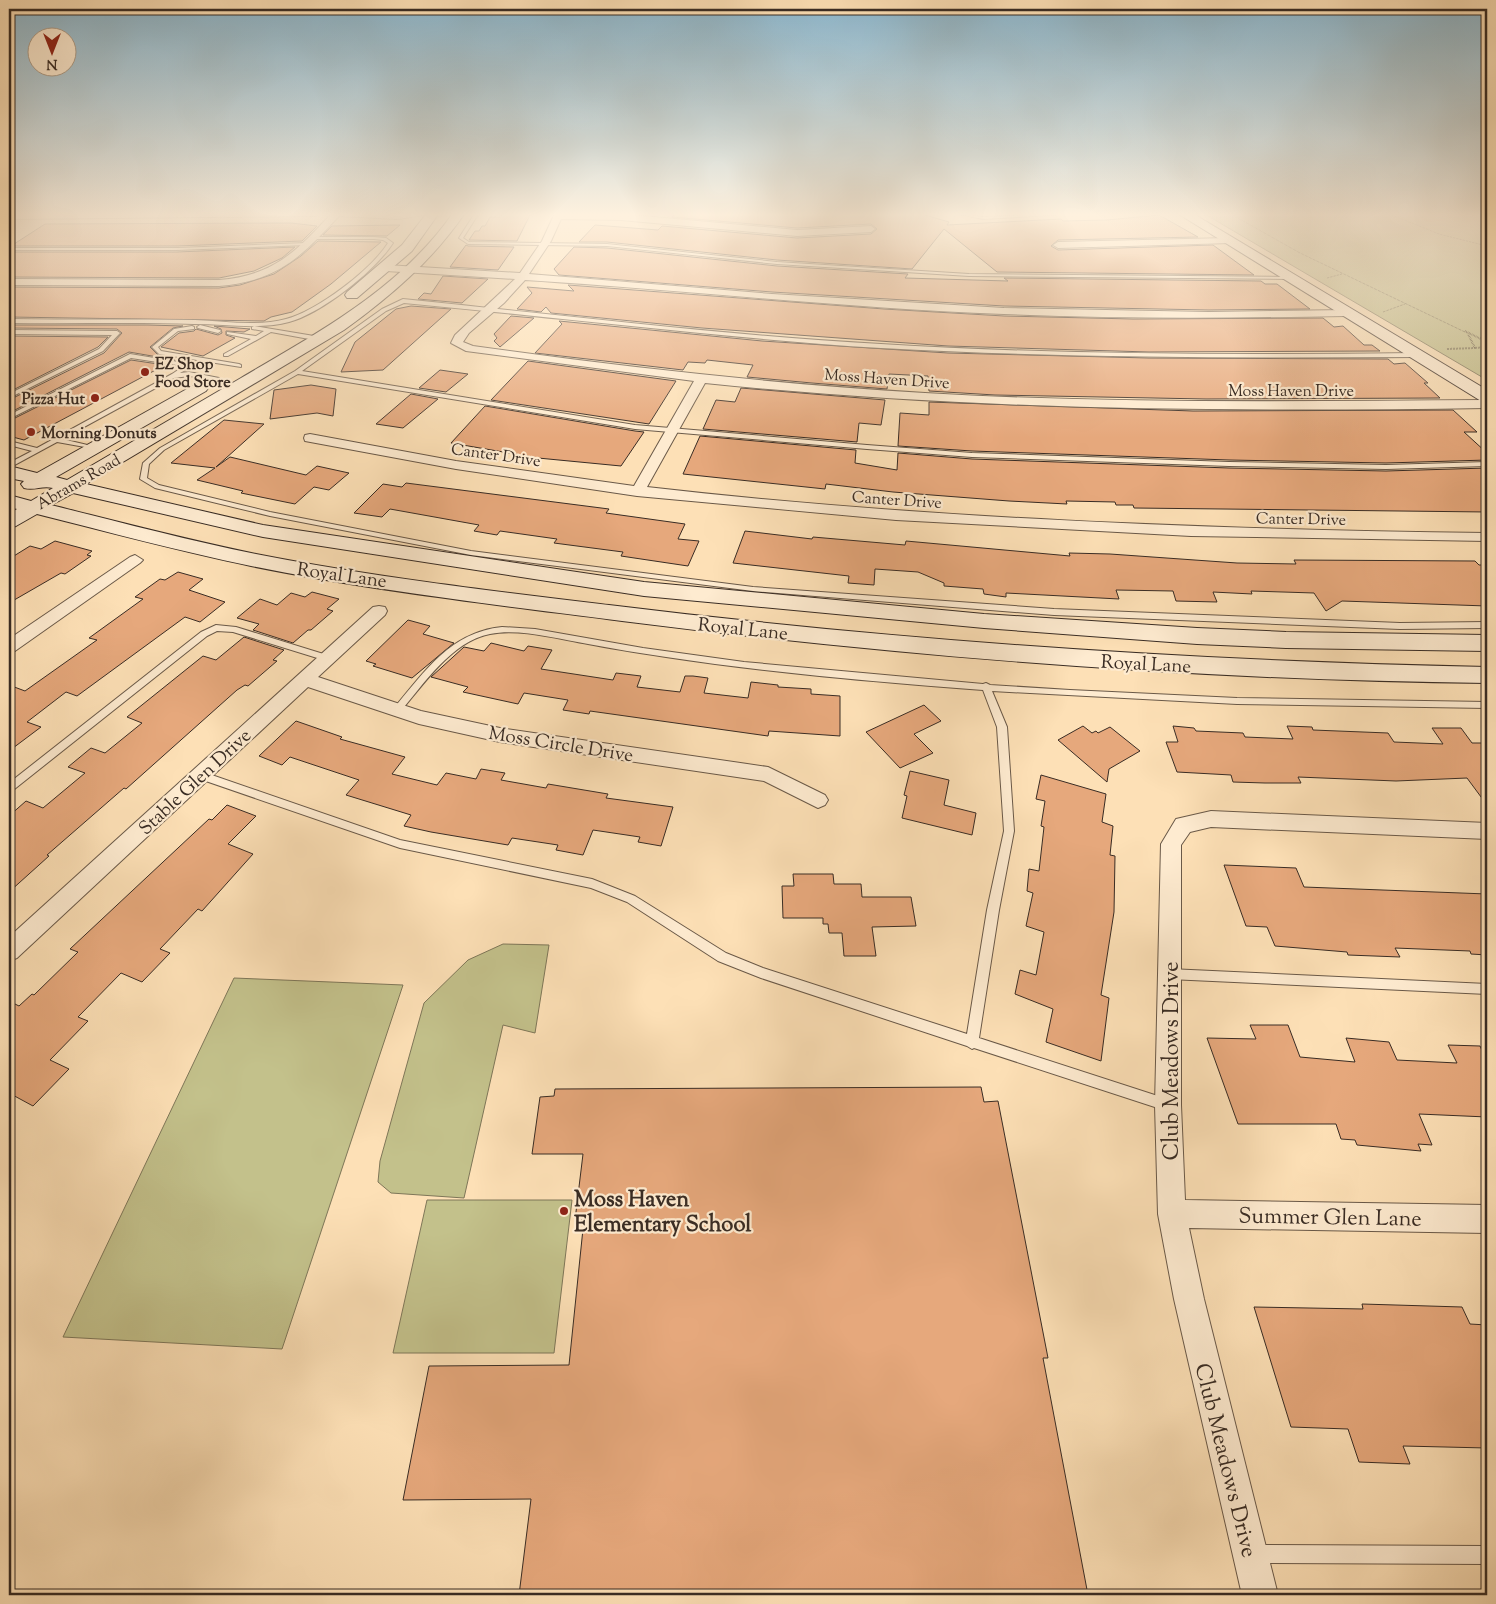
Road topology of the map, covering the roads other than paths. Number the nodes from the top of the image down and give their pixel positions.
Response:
1 (343, 288) edge
2 (360, 288) edge
3 (391, 288) edge
4 (511, 288) edge
5 (657, 288) edge
6 (1306, 288) edge
7 (491, 310) junction
8 (1348, 313) junction
9 (9, 320) edge
10 (199, 327) junction
11 (271, 330) junction
12 (218, 331) dead end
13 (9, 332) edge
14 (229, 333) dead end
15 (292, 334) junction
16 (257, 338) junction
17 (320, 339) junction
18 (1413, 352) junction
19 (226, 355) dead end
20 (239, 366) junction
21 (296, 372) junction
22 (172, 376) junction
23 (216, 378) junction
24 (702, 378) junction
25 (9, 396) edge
26 (1487, 398) edge
27 (1487, 404) edge
28 (9, 416) edge
29 (672, 432) junction
30 (310, 438) dead end
31 (56, 440) junction
32 (9, 443) edge
33 (94, 448) junction
34 (37, 450) junction
35 (1487, 464) edge
36 (9, 466) edge
37 (9, 472) edge
38 (39, 479) junction
39 (69, 486) junction
40 (637, 492) junction
41 (9, 496) edge
42 (9, 501) edge
43 (33, 507) junction
44 (9, 522) edge
45 (1487, 537) edge
46 (136, 560) dead end
47 (379, 611) dead end
48 (1487, 625) edge
49 (1487, 643) edge
50 (9, 647) edge
51 (327, 658) junction
52 (1487, 675) edge
53 (304, 679) junction
54 (986, 686) junction
55 (1487, 705) edge
56 (397, 710) junction
57 (200, 775) junction
58 (9, 788) edge
59 (818, 800) dead end
60 (1487, 831) edge
61 (9, 951) edge
62 (1170, 974) junction
63 (1487, 989) edge
64 (972, 1043) junction
65 (1168, 1105) junction
66 (1172, 1214) junction
67 (1487, 1219) edge
68 (1250, 1554) junction
69 (1487, 1555) edge
70 (1260, 1595) edge

1 - 9 lane
2 - 15 main road, Abrams Road
3 - 17 main road, Abrams Road
4 - 7 street, Moss Haven Drive
5 - 8 street
6 - 8 main road
7 - 18 lane
7 - 21 lane
7 - 24 street, Moss Haven Drive
8 - 18 main road
10 - 11 lane
10 - 12 lane
10 - 20 lane
11 - 15 lane
11 - 16 lane
13 - 25 lane
14 - 16 lane
15 - 17 lane
15 - 20 main road, Abrams Road
16 - 19 lane
17 - 39 main road, Abrams Road
18 - 26 main road
20 - 23 main road, Abrams Road
21 - 29 lane
21 - 48 lane
22 - 23 lane
22 - 28 lane
22 - 31 lane
23 - 33 main road, Abrams Road
24 - 27 street, Moss Haven Drive
24 - 29 street
29 - 35 lane
29 - 40 street
30 - 40 street, Canter Drive
31 - 33 lane
31 - 34 lane
32 - 34 lane
33 - 38 main road, Abrams Road
34 - 36 lane
37 - 38 main road, Royal Lane
38 - 39 main road, Royal Lane
38 - 41 main road, Abrams Road
39 - 43 main road, Abrams Road
39 - 49 main road, Royal Lane
40 - 45 street, Canter Drive
42 - 43 main road, Royal Lane
43 - 44 main road, Abrams Road
43 - 52 main road, Royal Lane
46 - 50 street
47 - 51 street, Stable Glen Drive
51 - 53 street, Stable Glen Drive
51 - 58 lane
53 - 56 street, Moss Circle Drive
53 - 57 street, Stable Glen Drive
54 - 55 lane
54 - 56 lane
54 - 64 lane
56 - 59 street, Moss Circle Drive
57 - 61 street, Stable Glen Drive
57 - 64 lane
60 - 62 street, Club Meadows Drive
62 - 63 lane
62 - 65 street, Club Meadows Drive
64 - 65 lane
65 - 66 street, Club Meadows Drive
66 - 67 street, Summer Glen Lane
66 - 68 street, Club Meadows Drive
68 - 69 lane
68 - 70 street, Club Meadows Drive

